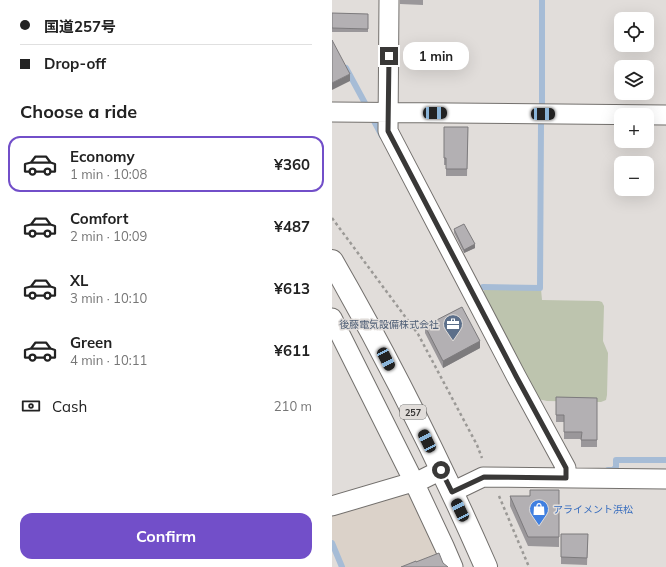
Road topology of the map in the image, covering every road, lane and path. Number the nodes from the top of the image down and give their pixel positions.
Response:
1 (389, 0) edge
2 (332, 112) edge
3 (388, 113) junction
4 (666, 115) edge
5 (332, 218) edge
6 (332, 261) edge
7 (332, 318) edge
8 (666, 467) edge
9 (441, 470) junction
10 (490, 478) junction
11 (566, 478) junction
12 (616, 478) junction
13 (666, 479) edge
14 (414, 482) junction
15 (666, 490) edge
16 (452, 492) junction
17 (332, 506) edge
18 (453, 567) edge
19 (486, 567) edge
20 (529, 567) edge

1 - 3 street
2 - 3 street
3 - 4 street
3 - 11 street
5 - 10 path
6 - 9 highway, 257
7 - 14 street
8 - 12 street
9 - 14 street
9 - 16 highway, 257
10 - 11 street
10 - 16 street
10 - 20 path
11 - 12 street
12 - 13 street
12 - 15 street
14 - 17 street
14 - 18 street
16 - 19 highway, 257

